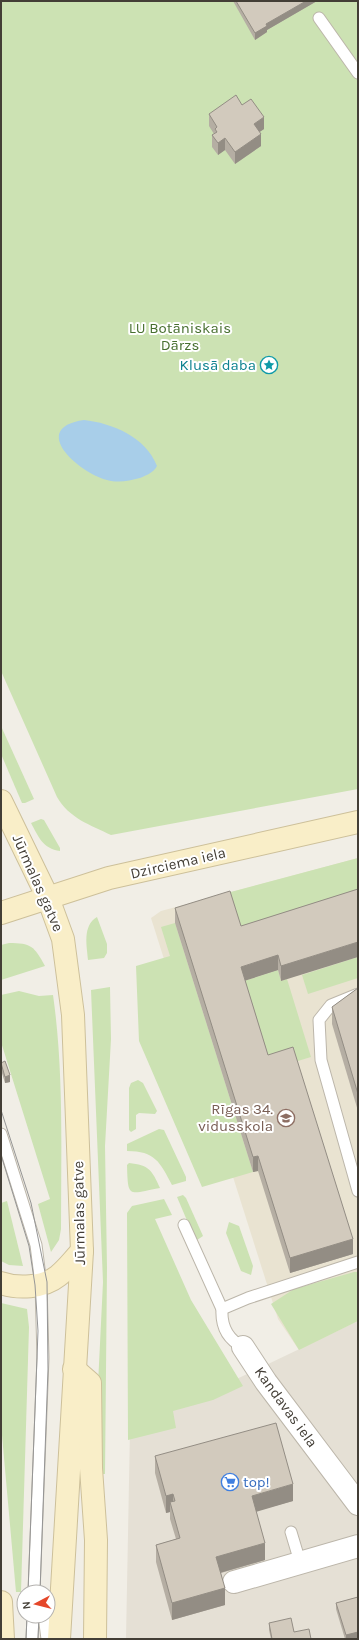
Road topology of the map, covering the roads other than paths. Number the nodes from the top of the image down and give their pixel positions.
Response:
1 (319, 18) dead end
2 (358, 73) edge
3 (1, 801) edge
4 (358, 822) edge
5 (48, 898) junction
6 (1, 913) edge
7 (358, 994) edge
8 (1, 1134) edge
9 (358, 1191) edge
10 (184, 1225) dead end
11 (82, 1251) junction
12 (358, 1262) edge
13 (1, 1283) edge
14 (41, 1284) junction
15 (222, 1308) junction
16 (243, 1347) joint
17 (74, 1369) junction
18 (358, 1504) edge
19 (291, 1532) dead end
20 (358, 1546) edge
21 (300, 1562) junction
22 (35, 1563) junction
23 (234, 1582) dead end
24 (34, 1584) edge
25 (41, 1584) edge
26 (1, 1602) edge
27 (33, 1624) edge
28 (45, 1624) edge
29 (3, 1639) edge
30 (32, 1639) edge
31 (47, 1639) edge
32 (59, 1639) edge
33 (95, 1639) edge

1 - 2 lane
3 - 5 main road, Jūrmalas gatve
4 - 5 main road, Dzirciema iela
5 - 6 main road, Dzirciema iela
5 - 11 main road, Jūrmalas gatve
7 - 9 lane
8 - 14 lane
10 - 15 lane, Kandavas iela
11 - 14 main road
11 - 17 main road, Jūrmalas gatve
12 - 15 lane
13 - 14 main road
14 - 22 lane
15 - 16 lane, Kandavas iela
16 - 18 street, Kandavas iela
17 - 32 main road, Jūrmalas gatve
17 - 33 main road
19 - 21 lane
20 - 21 street
21 - 23 street
22 - 24 lane
22 - 25 lane
26 - 29 main road
27 - 30 lane
28 - 31 lane

